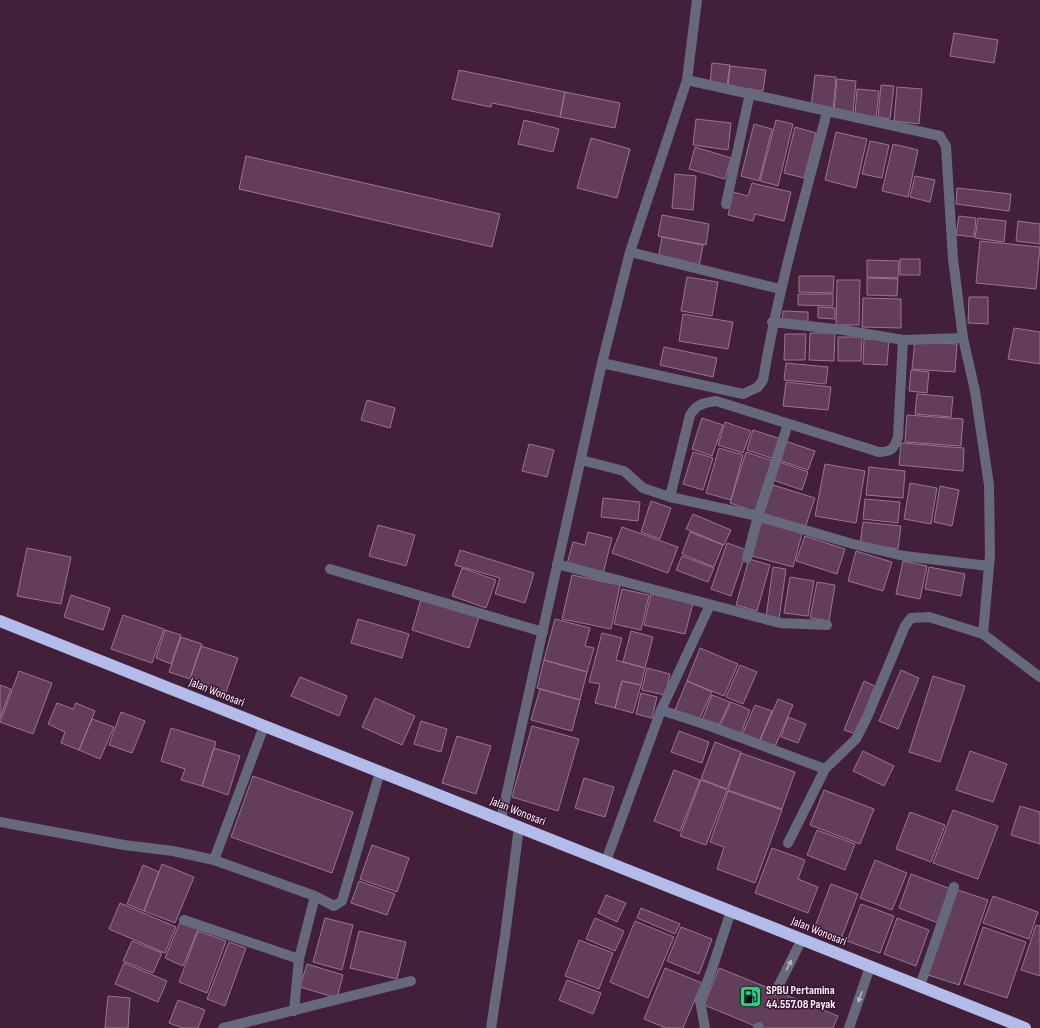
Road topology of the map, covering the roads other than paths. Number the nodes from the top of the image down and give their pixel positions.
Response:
1 (697, 0) edge
2 (687, 80) junction
3 (750, 93) junction
4 (827, 112) junction
5 (726, 204) dead end
6 (630, 252) junction
7 (780, 289) junction
8 (772, 322) junction
9 (962, 338) junction
10 (902, 340) junction
11 (602, 363) junction
12 (788, 424) junction
13 (581, 460) junction
14 (670, 497) junction
15 (758, 516) junction
16 (747, 558) dead end
17 (557, 564) junction
18 (989, 566) junction
19 (330, 569) dead end
20 (710, 605) junction
21 (0, 621) edge
22 (827, 625) dead end
23 (543, 632) junction
24 (983, 634) junction
25 (1040, 676) edge
26 (661, 710) junction
27 (264, 726) junction
28 (825, 769) junction
29 (380, 772) junction
30 (501, 819) junction
31 (0, 822) edge
32 (519, 827) junction
33 (788, 843) dead end
34 (214, 860) junction
35 (606, 861) junction
36 (954, 887) dead end
37 (315, 896) junction
38 (731, 911) junction
39 (184, 920) dead end
40 (802, 939) junction
41 (299, 959) junction
42 (870, 967) junction
43 (411, 980) dead end
44 (920, 986) junction
45 (776, 991) dead end
46 (294, 1011) junction
47 (224, 1028) edge
48 (491, 1028) edge
49 (705, 1028) edge
50 (849, 1028) edge
51 (1025, 1028) edge

1 - 2 street
2 - 3 street
2 - 6 street
3 - 4 street
3 - 5 street
4 - 7 street
4 - 9 street
6 - 7 street
6 - 11 street
7 - 8 street
8 - 10 street
8 - 11 street
9 - 10 street
9 - 18 street
10 - 12 street
11 - 13 street
12 - 14 street
12 - 15 street
13 - 14 street
13 - 17 street
14 - 15 street
15 - 16 street
15 - 18 street
17 - 20 street
17 - 23 street
18 - 24 street
19 - 23 street
20 - 22 street
20 - 26 street
21 - 27 highway, Jalan Wonosari
23 - 30 street
24 - 25 street
24 - 28 street
26 - 28 street
26 - 35 street
27 - 29 highway, Jalan Wonosari
27 - 34 street
28 - 33 street
29 - 30 highway, Jalan Wonosari
29 - 37 street
30 - 32 highway, Jalan Wonosari
31 - 34 street
32 - 35 highway, Jalan Wonosari
32 - 48 street
34 - 37 street
35 - 38 highway, Jalan Wonosari
36 - 44 street
37 - 41 street
38 - 40 highway, Jalan Wonosari
38 - 49 street
39 - 41 street
40 - 42 highway, Jalan Wonosari
45 -> 40 street
41 - 46 street
42 - 44 highway, Jalan Wonosari
42 -> 50 street
43 - 46 street
44 - 51 highway, Jalan Wonosari
46 - 47 street

